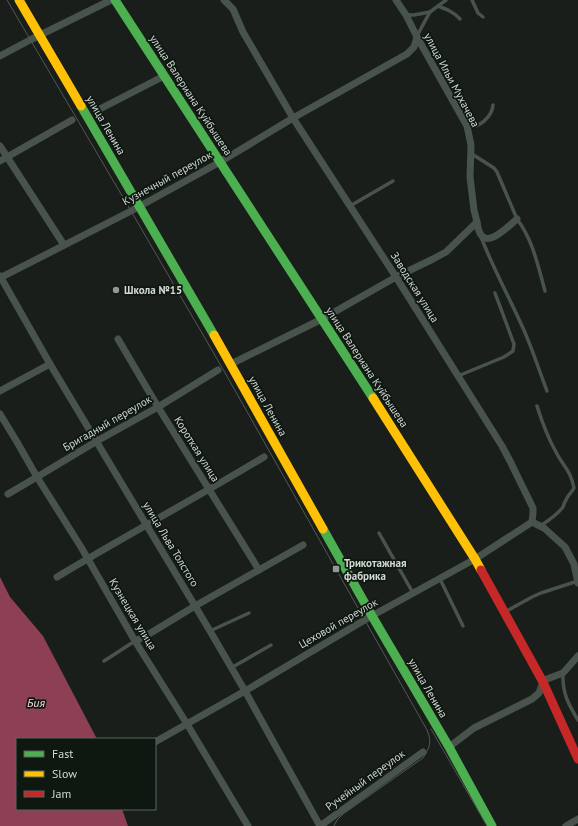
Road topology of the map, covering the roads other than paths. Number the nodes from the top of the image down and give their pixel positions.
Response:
1 (20, 0) edge
2 (111, 0) edge
3 (115, 0) edge
4 (224, 0) edge
5 (396, 0) edge
6 (446, 0) edge
7 (472, 0) edge
8 (438, 6) junction
9 (430, 12) junction
10 (406, 15) junction
11 (483, 17) dead end
12 (460, 19) dead end
13 (40, 35) junction
14 (417, 37) junction
15 (0, 56) edge
16 (164, 76) junction
17 (493, 105) dead end
18 (96, 110) dead end
19 (293, 118) junction
20 (72, 120) dead end
21 (466, 126) junction
22 (0, 146) edge
23 (471, 153) junction
24 (7, 157) junction
25 (0, 162) edge
26 (220, 162) junction
27 (393, 181) dead end
28 (139, 206) junction
29 (350, 206) junction
30 (518, 220) junction
31 (477, 222) junction
32 (480, 236) junction
33 (64, 245) junction
34 (396, 276) junction
35 (0, 277) edge
36 (546, 291) dead end
37 (494, 293) dead end
38 (322, 319) junction
39 (118, 339) dead end
40 (50, 364) junction
41 (231, 364) junction
42 (218, 370) dead end
43 (458, 376) junction
44 (0, 391) edge
45 (547, 391) dead end
46 (537, 406) dead end
47 (158, 407) junction
48 (0, 414) edge
49 (96, 441) junction
50 (264, 457) dead end
51 (37, 477) junction
52 (209, 490) junction
53 (8, 494) dead end
54 (532, 522) junction
55 (147, 525) junction
56 (540, 526) junction
57 (379, 533) dead end
58 (303, 545) dead end
59 (88, 559) junction
60 (475, 559) junction
61 (259, 570) junction
62 (57, 577) dead end
63 (440, 578) junction
64 (578, 582) edge
65 (413, 593) junction
66 (195, 606) junction
67 (505, 612) junction
68 (248, 613) dead end
69 (372, 616) junction
70 (463, 626) dead end
71 (210, 631) junction
72 (135, 641) junction
73 (272, 645) dead end
74 (577, 658) edge
75 (104, 661) dead end
76 (231, 668) junction
77 (563, 673) junction
78 (543, 682) junction
79 (245, 691) junction
80 (578, 720) edge
81 (188, 724) junction
82 (156, 741) edge
83 (448, 747) junction
84 (422, 752) dead end
85 (578, 759) edge
86 (578, 819) edge
87 (248, 826) edge
88 (320, 826) edge
89 (492, 826) edge
90 (566, 826) edge

1 - 13 street, улица Ленина
2 - 13 street
3 - 16 street, улица Валериана Куйбышева
4 - 19 street, Заводская улица
5 - 10 street, улица Ильи Мухачева
6 - 8 lane
7 - 11 lane
8 - 9 lane
8 - 12 lane
9 - 10 lane
9 - 14 lane
10 - 14 street, улица Ильи Мухачева
13 - 15 street
13 - 28 street, улица Ленина
14 - 19 street, Кузнечный переулок
14 - 21 street, улица Ильи Мухачева
16 - 18 street
16 - 26 street, улица Валериана Куйбышева
17 - 21 lane
19 - 26 street, Кузнечный переулок
19 - 29 street, Заводская улица
20 - 24 street
21 - 23 street, улица Ильи Мухачева
22 - 24 street
23 - 30 lane
23 - 31 street, улица Ильи Мухачева
24 - 25 street
24 - 33 street
26 - 28 street, Кузнечный переулок
26 - 38 street, улица Валериана Куйбышева
27 - 29 lane
28 - 33 street, Кузнечный переулок
28 - 41 street, улица Ленина
29 - 34 street, Заводская улица
30 - 32 street
30 - 36 lane
31 - 32 street
31 - 34 street
32 - 45 lane
33 - 35 street, Кузнечный переулок
34 - 38 street
34 - 43 street, Заводская улица
35 - 40 street, улица Льва Толстого
37 - 43 lane
38 - 41 street
38 - 60 street, улица Валериана Куйбышева
39 - 47 street, Короткая улица
40 - 44 street
40 - 49 street, улица Льва Толстого
41 - 69 street, улица Ленина
42 - 47 street, Бригадный переулок
43 - 54 street, Заводская улица
46 - 56 lane
47 - 49 street, Бригадный переулок
47 - 52 street, Короткая улица
48 - 51 street, Кузнецкая улица
49 - 51 street, Бригадный переулок
49 - 55 street, улица Льва Толстого
50 - 52 street
51 - 53 street, Бригадный переулок
51 - 59 street, Кузнецкая улица
52 - 55 street
52 - 61 street, Короткая улица
54 - 56 street
54 - 60 street, Цеховой переулок
55 - 59 street
55 - 66 street, улица Льва Толстого
56 - 64 street
57 - 65 lane
58 - 61 street
59 - 62 street
59 - 72 street, Кузнецкая улица
60 - 63 street, Цеховой переулок
60 - 67 street, улица Валериана Куйбышева
61 - 66 street
63 - 65 street, Цеховой переулок
63 - 70 lane
64 - 67 lane
65 - 69 street, Цеховой переулок
66 - 71 street, улица Льва Толстого
66 - 72 street
67 - 78 street, улица Валериана Куйбышева
68 - 71 lane
69 - 79 street, Цеховой переулок
69 - 83 street, улица Ленина
71 - 76 street, улица Льва Толстого
72 - 75 lane
72 - 81 street, Кузнецкая улица
73 - 76 lane
74 - 77 street
76 - 79 street, улица Льва Толстого
77 - 78 street
77 - 80 lane
78 - 83 street
78 - 85 street, улица Валериана Куйбышева
79 - 81 street, Цеховой переулок
79 - 88 street, улица Льва Толстого
81 - 82 street, Цеховой переулок
81 - 87 street, Кузнецкая улица
83 - 89 street, улица Ленина
84 - 88 street, Ручейный переулок
86 - 90 street

